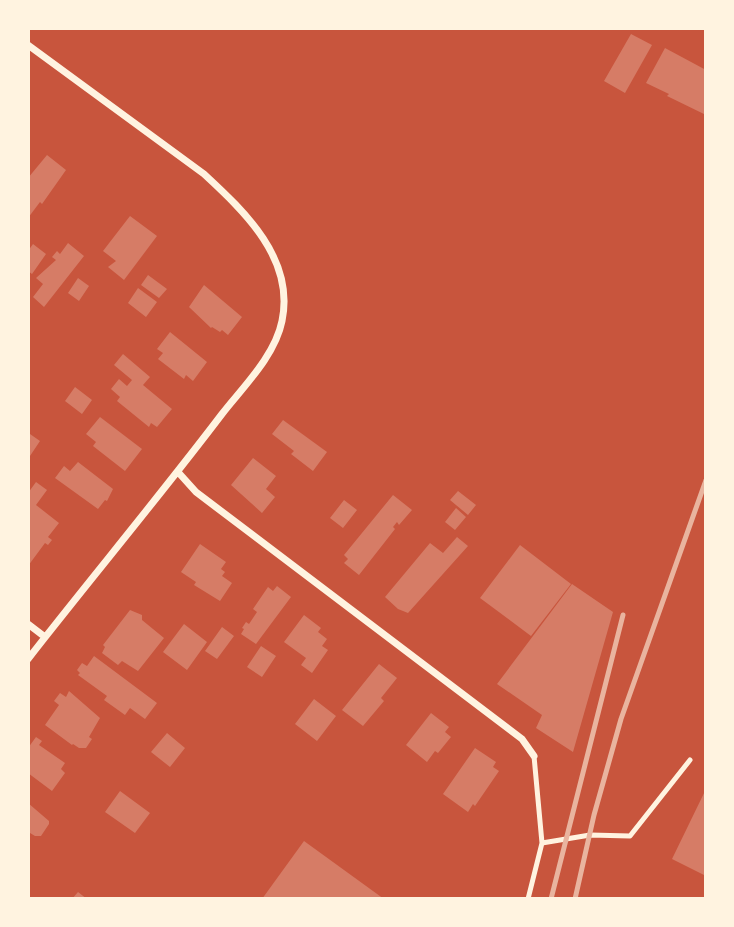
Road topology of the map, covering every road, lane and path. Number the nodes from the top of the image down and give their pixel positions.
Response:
1 (28, 45) edge
2 (178, 472) junction
3 (28, 624) edge
4 (45, 637) junction
5 (28, 659) edge
6 (534, 756) joint
7 (690, 760) dead end
8 (542, 843) junction
9 (528, 899) edge

1 - 2 street
2 - 4 street
2 - 6 street
3 - 4 street
4 - 5 street
6 - 8 lane
7 - 8 lane
8 - 9 lane

